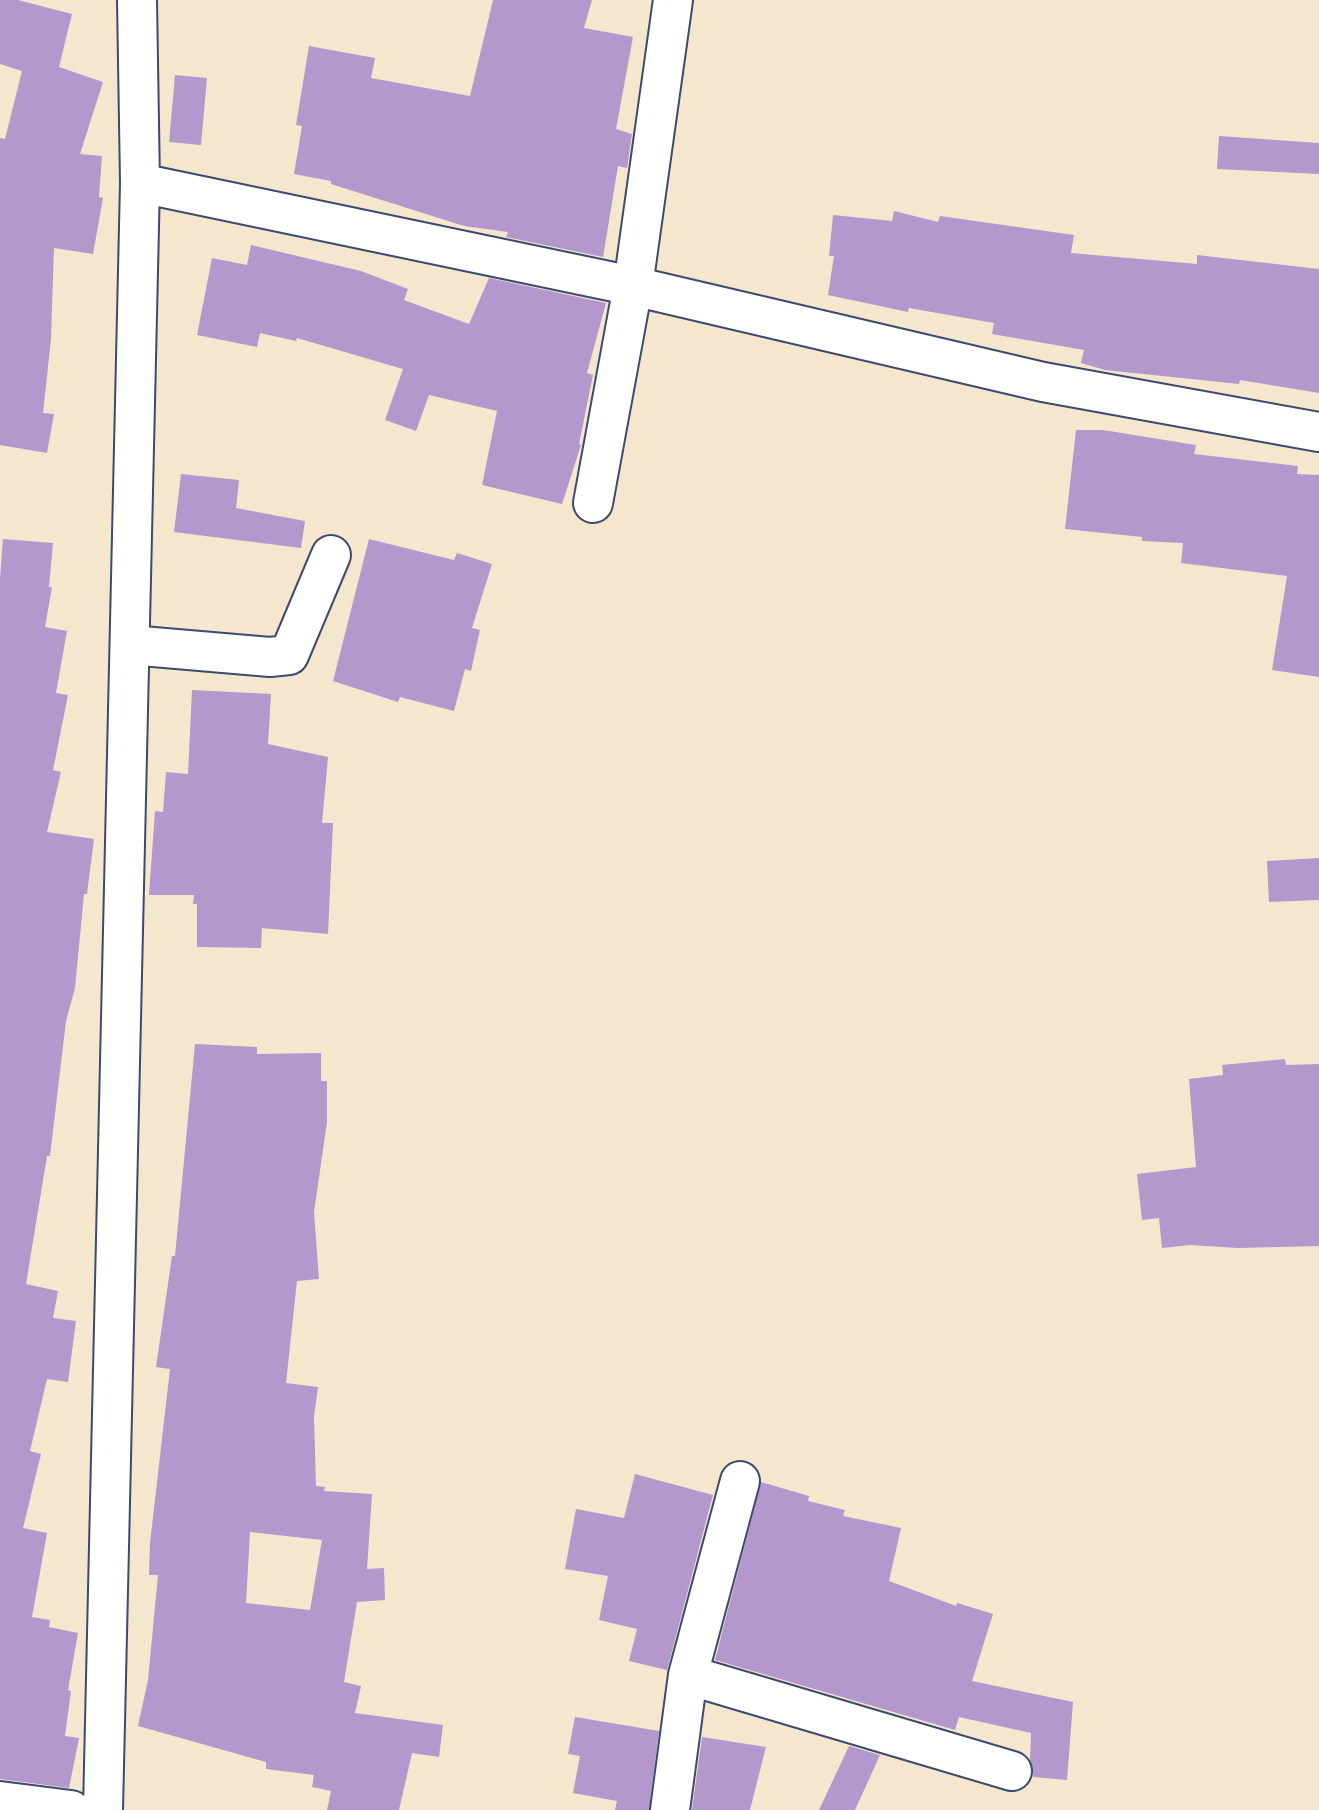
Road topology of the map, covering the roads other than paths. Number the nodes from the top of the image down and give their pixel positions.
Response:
1 (137, 0) edge
2 (673, 0) edge
3 (140, 183) junction
4 (633, 286) junction
5 (1319, 432) edge
6 (593, 503) dead end
7 (331, 555) dead end
8 (130, 645) junction
9 (740, 1481) dead end
10 (688, 1675) junction
11 (1012, 1771) dead end
12 (0, 1801) edge
13 (71, 1810) edge
14 (103, 1810) edge
15 (670, 1810) edge

1 - 3 street
2 - 4 street
3 - 4 street
3 - 8 street
4 - 5 street
4 - 6 street
7 - 8 street
8 - 14 street
9 - 10 street
10 - 11 street
10 - 15 street
12 - 13 street

